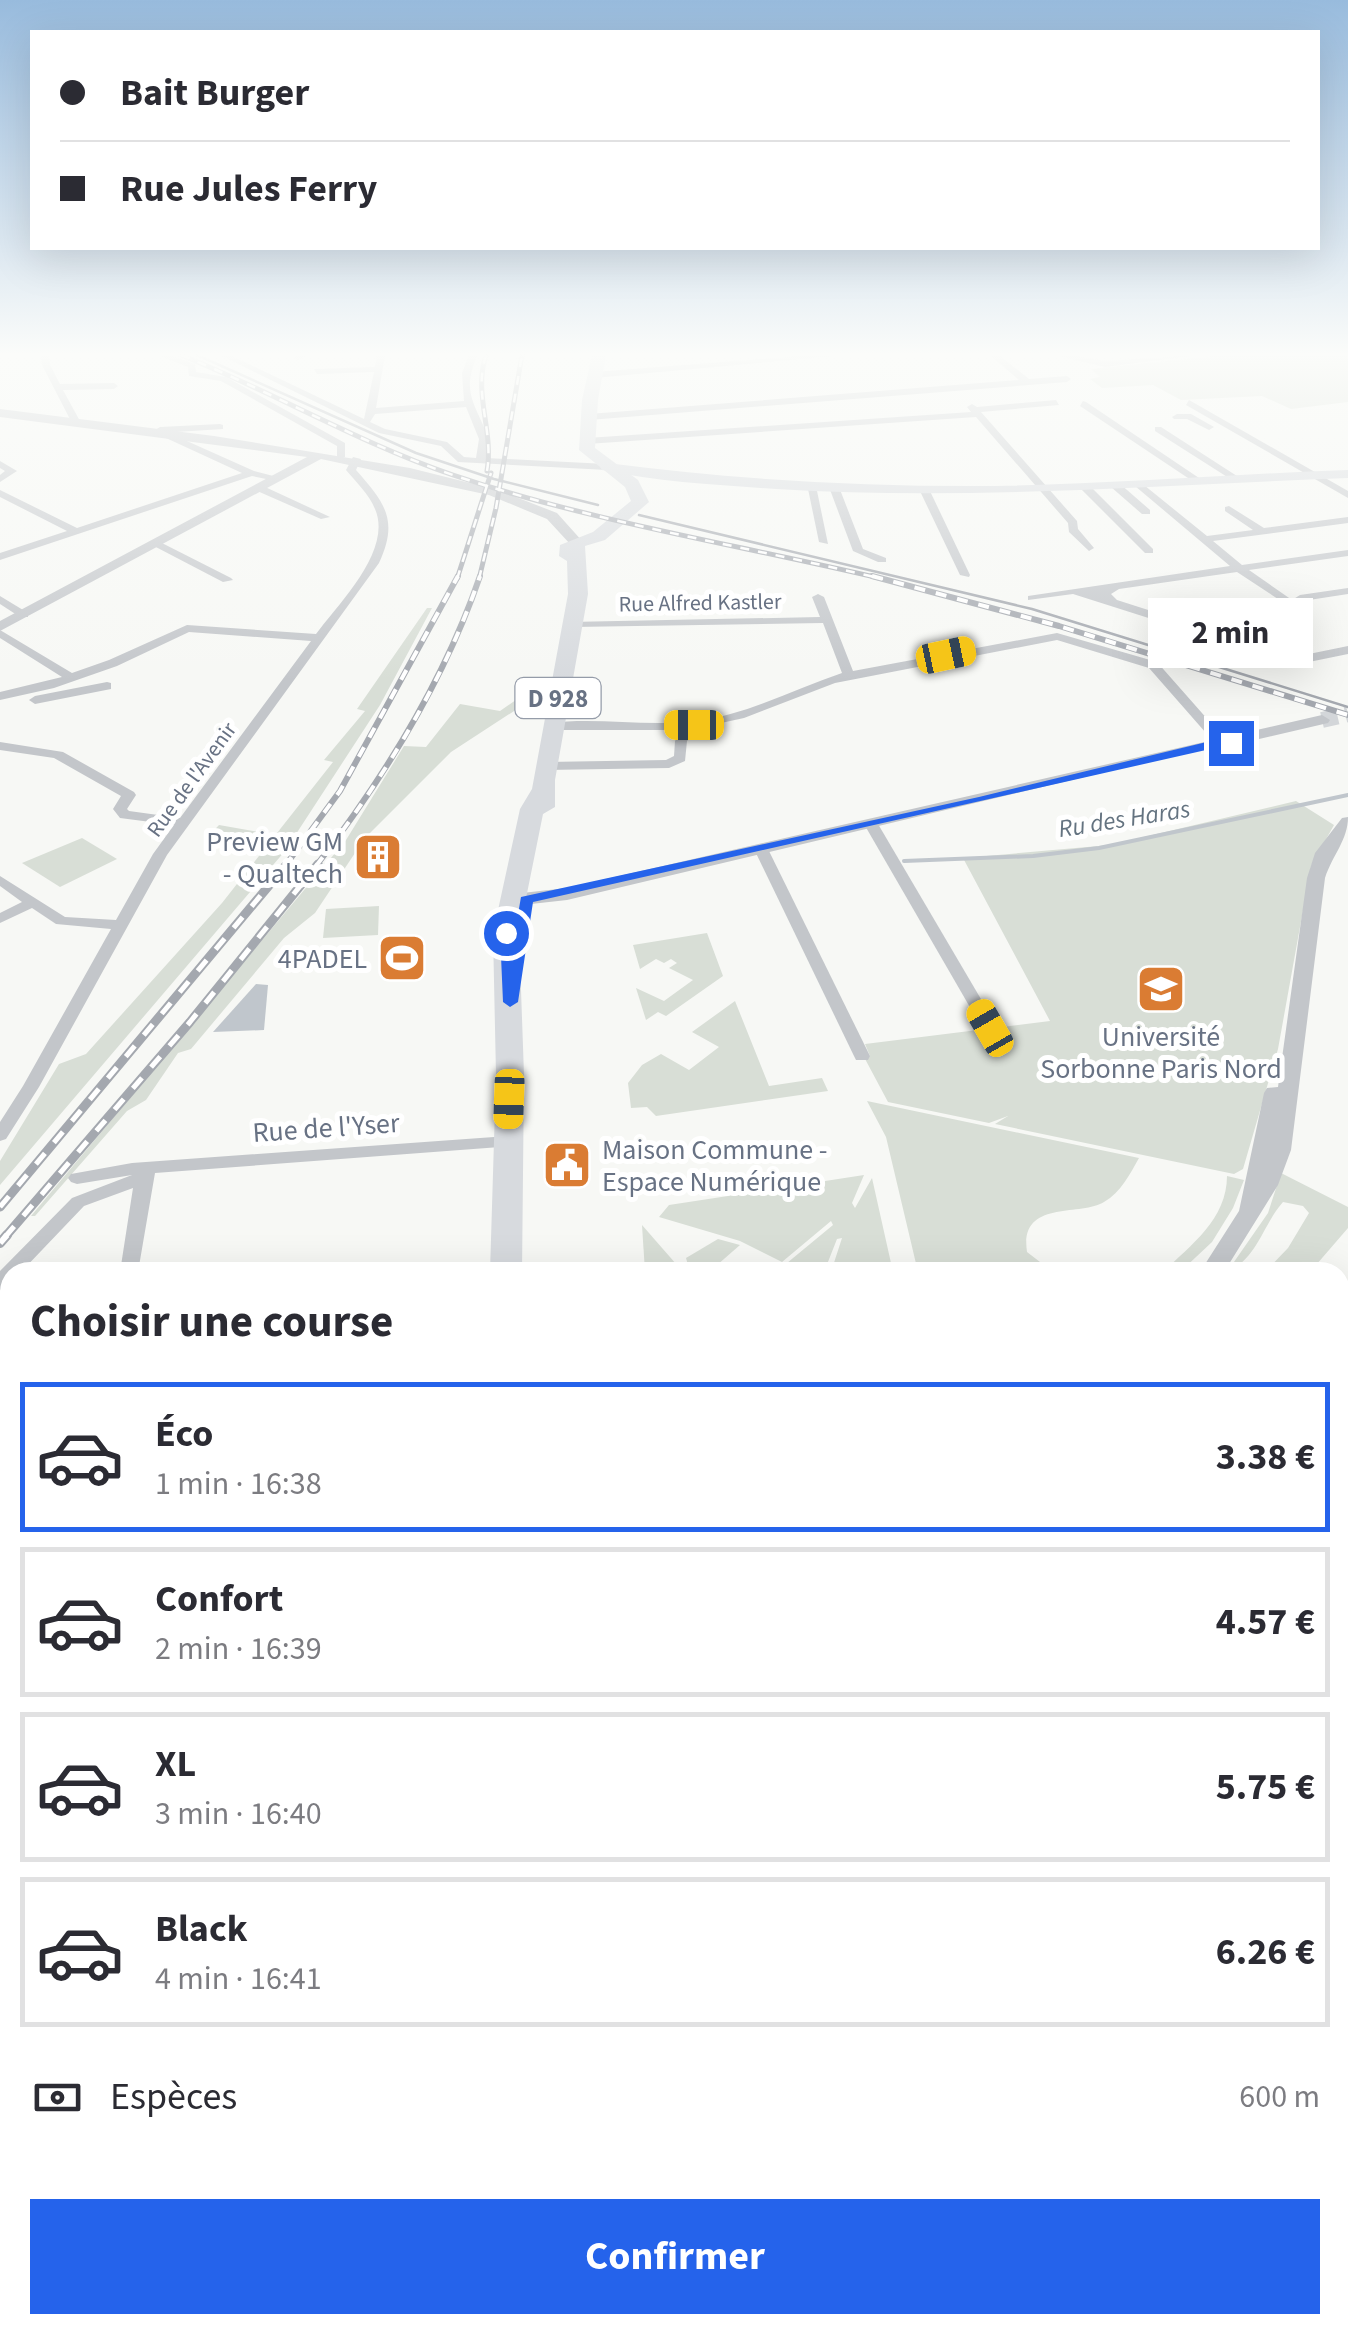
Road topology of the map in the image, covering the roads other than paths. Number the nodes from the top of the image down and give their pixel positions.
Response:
1 (229, 464) edge
2 (302, 464) edge
3 (354, 464) edge
4 (376, 464) edge
5 (602, 464) edge
6 (1020, 464) edge
7 (1173, 464) edge
8 (1213, 464) edge
9 (1270, 464) edge
10 (1290, 464) edge
11 (5, 467) edge
12 (607, 467) junction
13 (251, 474) junction
14 (664, 474) junction
15 (1348, 474) edge
16 (1289, 475) junction
17 (1308, 475) junction
18 (1272, 476) junction
19 (276, 478) junction
20 (1235, 478) junction
21 (0, 479) edge
22 (1197, 480) junction
23 (1139, 484) junction
24 (1324, 484) junction
25 (1115, 485) junction
26 (811, 486) junction
27 (834, 487) junction
28 (1084, 487) junction
29 (258, 488) junction
30 (636, 489) junction
31 (924, 489) junction
32 (1042, 489) junction
33 (0, 493) edge
34 (1348, 495) edge
35 (1229, 509) dead end
36 (1146, 512) dead end
37 (325, 517) dead end
38 (1348, 520) edge
39 (612, 525) junction
40 (76, 532) junction
41 (1263, 532) junction
42 (805, 534) dead end
43 (570, 535) junction
44 (1207, 540) junction
45 (156, 543) junction
46 (1088, 548) dead end
47 (1149, 551) dead end
48 (1348, 554) edge
49 (0, 557) edge
50 (882, 560) dead end
51 (578, 567) junction
52 (1240, 568) junction
53 (965, 574) dead end
54 (227, 580) dead end
55 (1116, 586) junction
56 (1348, 590) edge
57 (1073, 591) junction
58 (818, 597) dead end
59 (1032, 598) dead end
60 (0, 599) edge
61 (1113, 602) junction
62 (24, 614) junction
63 (573, 615) junction
64 (827, 620) junction
65 (0, 630) edge
66 (321, 638) junction
67 (1348, 650) edge
68 (97, 669) junction
69 (67, 675) dead end
70 (849, 675) junction
71 (106, 686) junction
72 (0, 696) edge
73 (114, 700) dead end
74 (0, 708) edge
75 (1322, 720) tunnel mouth
76 (694, 725) junction
77 (554, 726) junction
78 (1221, 741) junction
79 (0, 746) edge
80 (545, 778) junction
81 (183, 822) junction
82 (1348, 822) edge
83 (871, 824) junction
84 (762, 850) junction
85 (0, 880) edge
86 (520, 900) junction
87 (33, 902) junction
88 (0, 919) edge
89 (121, 925) junction
90 (990, 1028) dead end
91 (862, 1056) dead end
92 (0, 1136) edge
93 (508, 1142) junction
94 (146, 1173) junction
95 (77, 1178) dead end
96 (1231, 1244) junction
97 (20, 1262) edge
98 (132, 1262) edge
99 (506, 1262) edge
100 (1206, 1262) edge
101 (1219, 1262) edge

1 - 13 street
2 - 19 street
3 - 66 street, Rue de l'Avenir
4 - 43 street
5 - 12 main road
6 - 32 street
7 - 22 street
8 - 20 street
9 - 16 street
10 - 17 street
11 - 21 street
12 - 14 main road
12 - 30 main road
13 - 19 street
13 - 40 street
14 - 26 main road
14 - 30 main road
15 - 17 main road
16 - 17 main road
16 - 18 main road
17 - 24 street
18 - 20 main road
18 - 24 street
19 - 29 street
20 - 22 main road
22 - 23 main road
23 - 25 main road
23 - 44 street
24 - 34 street
25 - 28 main road
25 - 36 street
26 - 27 main road
26 - 42 street
27 - 31 main road
27 - 50 street
28 - 32 main road
28 - 47 street
29 - 37 street
29 - 45 street
30 - 39 main road
31 - 32 main road
31 - 53 street
32 - 46 street
33 - 40 street
35 - 41 street
38 - 41 street
39 - 43 main road
39 - 51 main road
40 - 49 street
41 - 44 street
43 - 51 main road, D 928
43 - 63 main road, D 928
44 - 52 street
45 - 54 street
45 - 62 street
48 - 52 street
51 - 63 main road, D 928
52 - 55 street
52 - 56 street
55 - 57 street
55 - 61 street
57 - 59 street
57 - 61 street
58 - 64 street
60 - 62 street
61 - 67 street
62 - 65 street
63 - 64 street, Rue Alfred Kastler
63 - 77 main road, D 928
64 - 70 street
65 - 69 street
66 - 68 street
66 - 81 street, Rue de l'Avenir
68 - 71 street
68 - 72 street
70 - 76 street
70 - 78 street
71 - 73 street
71 - 74 street
75 - 78 street
76 - 77 street
76 - 80 street
77 - 80 main road, D 928
78 - 83 street
79 - 81 street
80 - 86 main road, D 928
81 - 89 street, Rue de l'Avenir
82 - 96 street
83 - 84 street
83 - 90 street
84 - 86 street
84 - 91 street
85 - 87 street
86 - 93 main road, D 928
87 - 88 street
87 - 89 street
89 - 92 street, Rue de l'Avenir
93 - 94 street, Rue de l'Yser
93 - 99 main road, D 928
94 - 95 street, Rue de l'Yser
94 - 97 street, Rue de l'Yser
94 - 98 street
96 - 100 street
96 - 101 street

